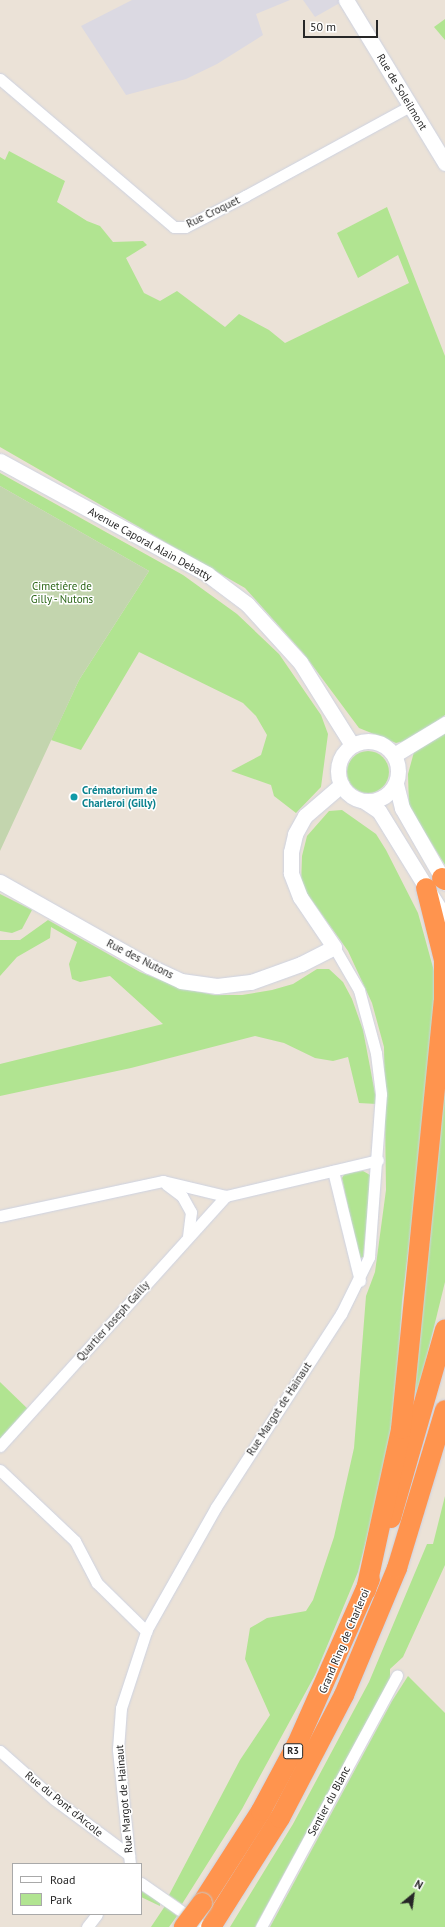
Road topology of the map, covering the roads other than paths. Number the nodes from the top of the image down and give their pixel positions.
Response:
1 (346, 0) edge
2 (0, 79) edge
3 (410, 106) junction
4 (445, 163) edge
5 (0, 460) edge
6 (445, 724) edge
7 (352, 745) junction
8 (394, 755) junction
9 (396, 784) junction
10 (341, 785) junction
11 (364, 801) junction
12 (0, 882) edge
13 (439, 882) edge
14 (445, 918) edge
15 (334, 947) junction
16 (445, 1000) edge
17 (378, 1160) junction
18 (333, 1171) junction
19 (159, 1181) junction
20 (226, 1196) junction
21 (0, 1216) edge
22 (188, 1237) junction
23 (360, 1280) junction
24 (445, 1330) edge
25 (445, 1410) edge
26 (0, 1446) edge
27 (445, 1452) edge
28 (0, 1470) edge
29 (422, 1490) junction
30 (366, 1590) junction
31 (146, 1632) junction
32 (397, 1675) dead end
33 (0, 1751) edge
34 (129, 1859) edge
35 (142, 1884) edge
36 (96, 1915) edge
37 (211, 1923) edge
38 (87, 1927) edge
39 (184, 1927) edge
40 (261, 1927) edge

1 - 3 main road, Rue de Soleilmont
2 - 3 street, Rue Croquet
3 - 4 main road, Rue de Soleilmont
5 - 7 main road, Avenue Caporal Alain Debatty
6 - 8 main road
7 - 8 main road
7 - 10 main road
8 - 9 main road
9 - 11 main road
9 - 13 main road
10 - 11 main road
10 - 15 main road
11 - 13 main road
12 - 15 main road, Rue des Nutons
13 - 14 main road
13 - 16 highway
15 - 17 street, Rue Margot de Hainaut
16 - 30 highway
17 - 18 street
17 - 23 street, Rue Margot de Hainaut
18 - 20 street
18 - 23 street
19 - 20 street
19 - 21 street
19 - 22 street
20 - 22 street, Quartier Joseph Gailly
22 - 26 street, Quartier Joseph Gailly
23 - 31 street, Rue Margot de Hainaut
24 - 30 highway, Grand Ring de Charleroi / R3
25 - 29 highway, Grand Ring de Charleroi / R3
27 - 29 highway
28 - 31 street
29 - 37 highway, Grand Ring de Charleroi / R3
30 - 39 highway, Grand Ring de Charleroi / R3, bridge
31 - 34 street, Rue Margot de Hainaut
32 - 40 street, Sentier du Blanc
33 - 34 street, Rue du Pont d'Arcole
35 - 37 street
36 - 38 street

